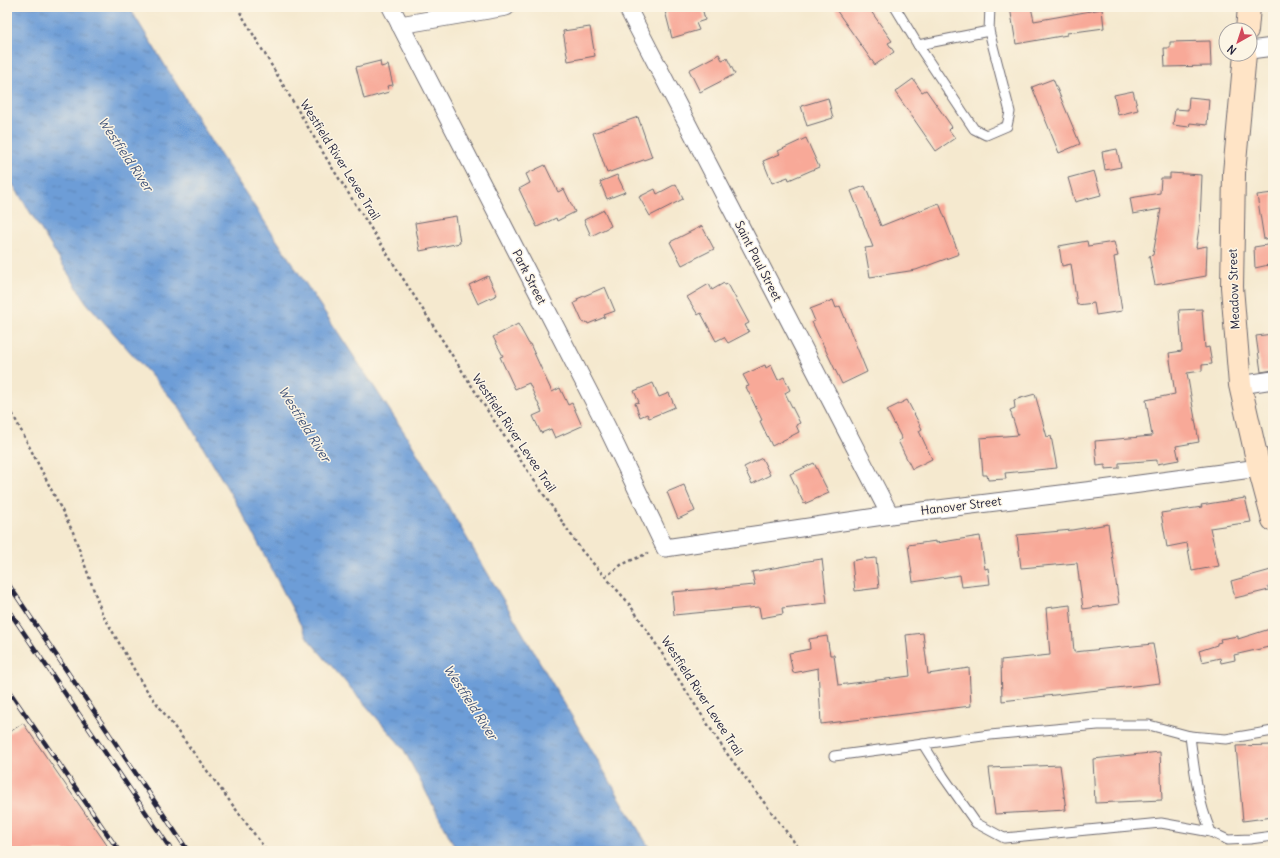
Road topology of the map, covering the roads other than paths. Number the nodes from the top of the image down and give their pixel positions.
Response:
1 (391, 7) edge
2 (506, 7) edge
3 (627, 7) edge
4 (895, 7) edge
5 (990, 7) edge
6 (1249, 7) edge
7 (1248, 22) edge
8 (400, 25) junction
9 (988, 31) junction
10 (918, 45) junction
11 (1273, 47) edge
12 (1258, 49) edge
13 (1244, 62) edge
14 (1273, 380) edge
15 (1240, 385) junction
16 (1259, 468) junction
17 (1269, 491) edge
18 (890, 514) junction
19 (1273, 520) edge
20 (665, 548) joint
21 (1273, 731) edge
22 (1190, 736) junction
23 (923, 744) junction
24 (834, 756) dead end
25 (1211, 832) junction
26 (1273, 836) edge

1 - 8 street, Park Street
2 - 8 street
3 - 18 street, Saint Paul Street
4 - 10 lane
5 - 9 lane
6 - 7 street
8 - 20 street, Park Street
9 - 10 lane
9 - 10 lane
11 - 12 street
13 - 15 street, Meadow Street
14 - 15 street
15 - 16 street, Meadow Street
16 - 17 street, Meadow Street
16 - 18 street, Hanover Street
17 - 19 street, Meadow Street
18 - 20 street, Hanover Street
21 - 22 lane
22 - 23 lane
22 - 25 lane
23 - 24 lane
23 - 25 lane
25 - 26 lane

